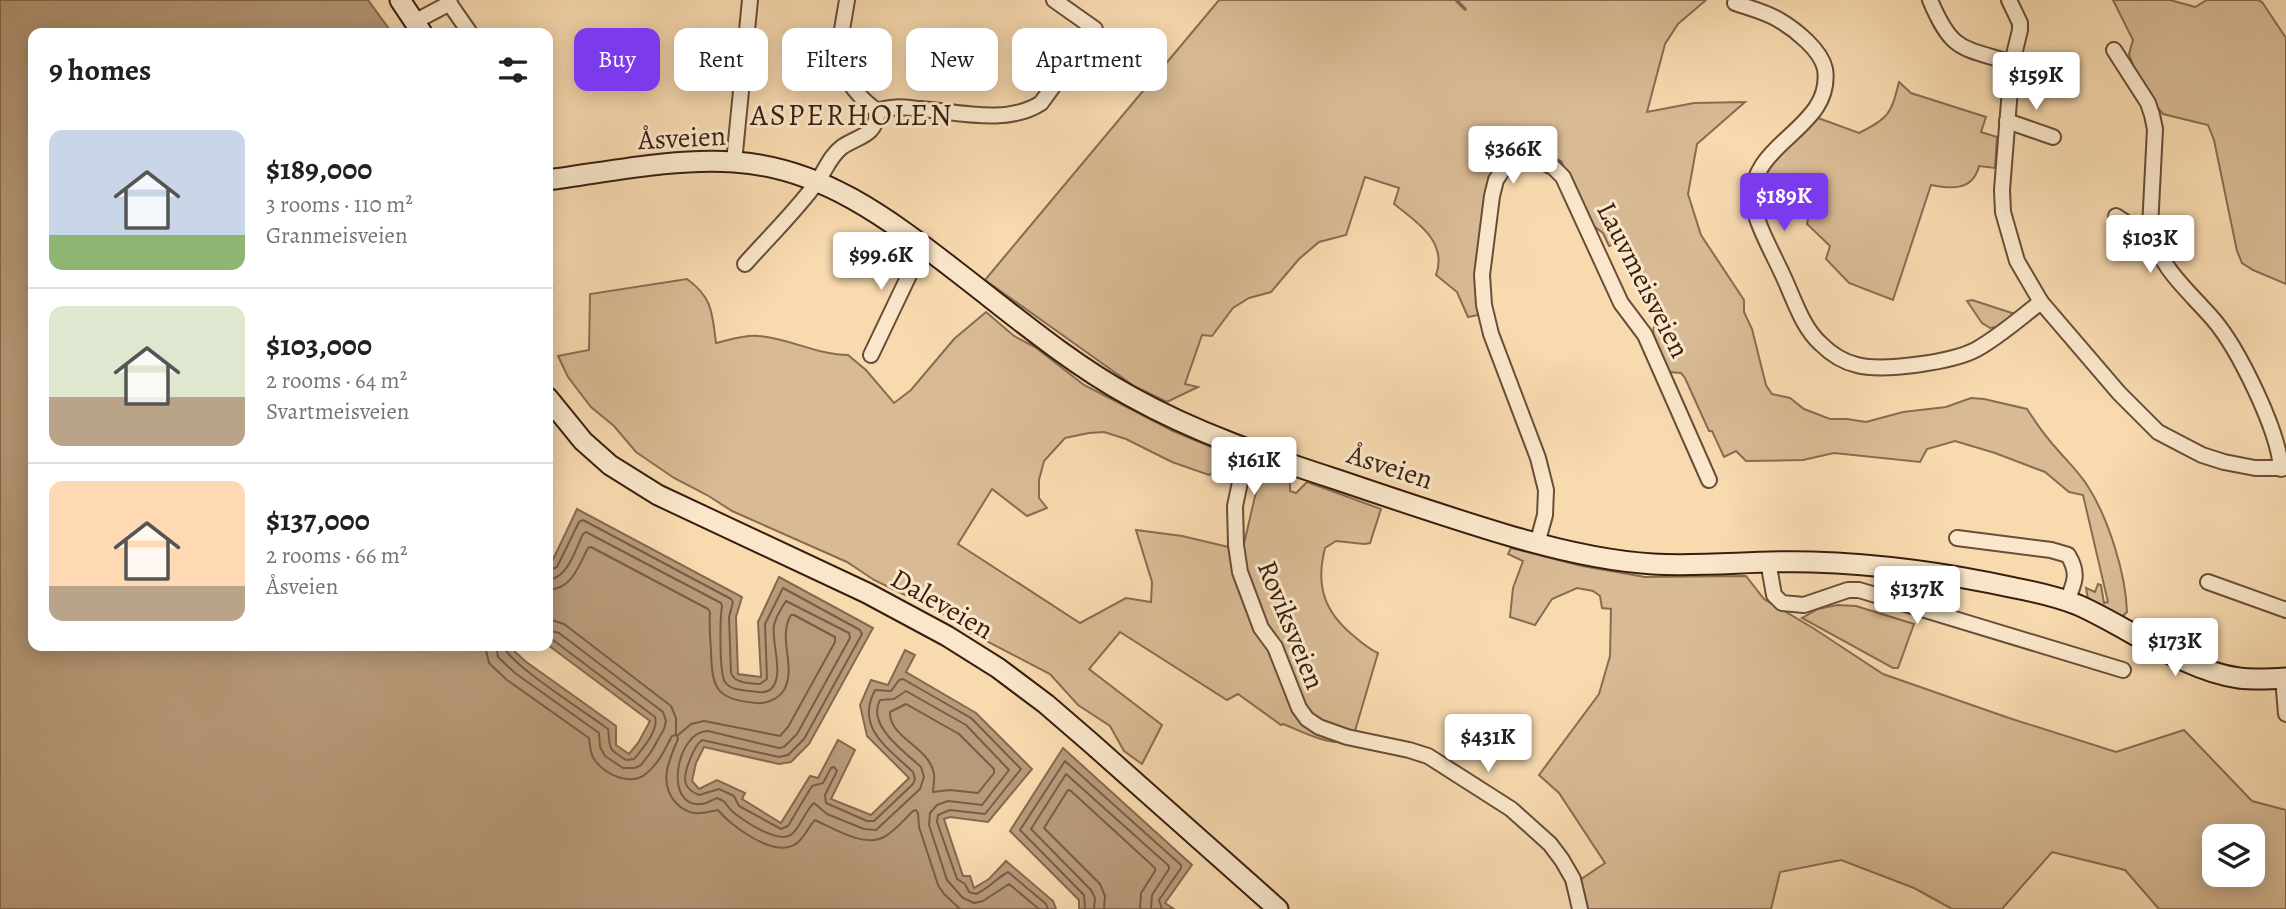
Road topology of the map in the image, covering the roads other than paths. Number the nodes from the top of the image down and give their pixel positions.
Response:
1 (400, 0) edge
2 (750, 0) edge
3 (847, 0) edge
4 (1054, 0) edge
5 (1930, 0) edge
6 (2009, 0) edge
7 (448, 1) edge
8 (1735, 3) dead end
9 (419, 27) edge
10 (467, 28) edge
11 (2114, 50) dead end
12 (2012, 63) junction
13 (877, 111) junction
14 (2007, 121) junction
15 (2053, 137) dead end
16 (734, 162) junction
17 (553, 179) edge
18 (818, 181) junction
19 (2116, 216) dead end
20 (2150, 228) junction
21 (927, 248) junction
22 (745, 264) dead end
23 (2041, 302) junction
24 (871, 355) dead end
25 (553, 404) edge
26 (1247, 449) junction
27 (2283, 468) edge
28 (1709, 480) dead end
29 (1957, 537) dead end
30 (1537, 544) junction
31 (1768, 561) junction
32 (2208, 582) dead end
33 (2067, 601) junction
34 (2286, 610) edge
35 (2123, 670) dead end
36 (2284, 678) edge
37 (2286, 714) edge
38 (1278, 909) edge
39 (1580, 909) edge

1 - 9 street
2 - 16 street
3 - 13 street
4 - 13 street
5 - 12 street
6 - 12 street
7 - 9 street
7 - 10 street
8 - 23 street
11 - 20 street
12 - 14 street
13 - 18 street
14 - 15 street
14 - 23 street
16 - 17 street, Åsveien
16 - 18 street, Åsveien
18 - 21 street, Åsveien
18 - 22 street
19 - 20 street
20 - 27 street
21 - 24 street
21 - 26 street, Åsveien
23 - 27 street
25 - 38 street, Daleveien
26 - 30 street, Åsveien
26 - 39 street, Roviksveien
28 - 30 street, Lauvmeisveien
29 - 33 street
30 - 31 street, Åsveien
31 - 33 street, Åsveien
31 - 35 street
32 - 34 street
33 - 36 street, Åsveien
36 - 37 street, Åsveien

